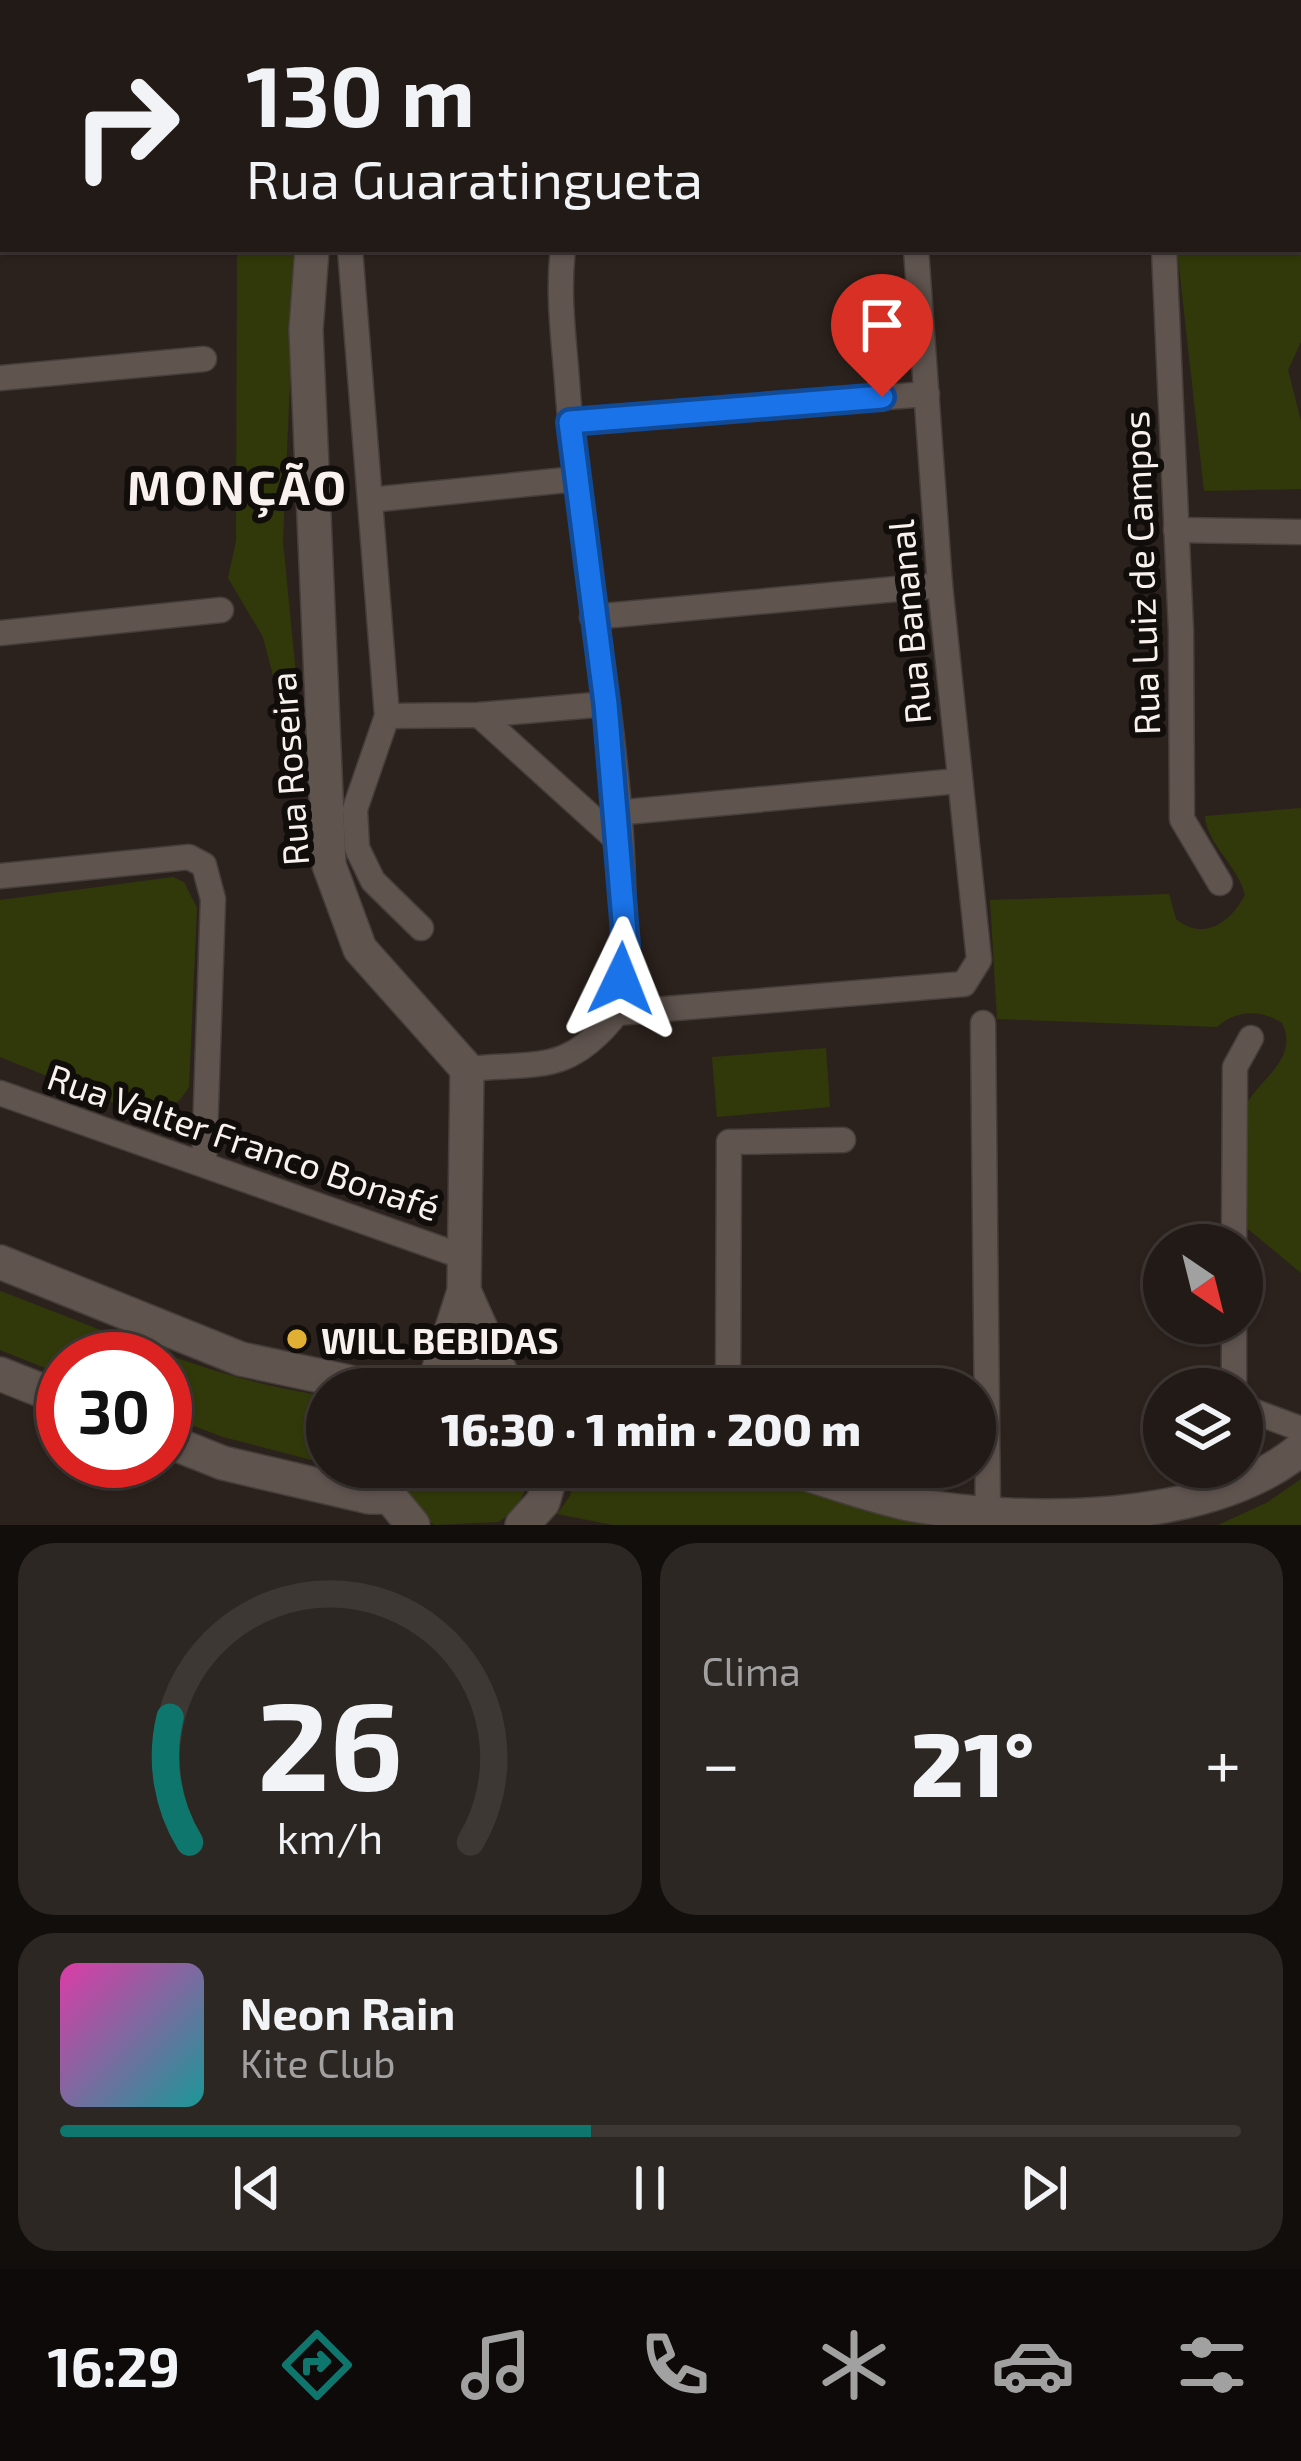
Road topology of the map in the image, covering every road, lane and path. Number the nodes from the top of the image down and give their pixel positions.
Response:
1 (312, 252) edge
2 (350, 252) edge
3 (562, 252) edge
4 (916, 252) edge
5 (1164, 252) edge
6 (204, 359) dead end
7 (0, 378) edge
8 (927, 394) junction
9 (570, 422) junction
10 (576, 478) junction
11 (370, 500) junction
12 (1176, 530) junction
13 (1301, 532) edge
14 (940, 585) junction
15 (221, 610) dead end
16 (592, 617) junction
17 (0, 633) edge
18 (606, 704) junction
19 (479, 715) junction
20 (387, 716) junction
21 (958, 781) junction
22 (615, 813) junction
23 (617, 840) junction
24 (0, 876) edge
25 (1220, 884) dead end
26 (421, 928) dead end
27 (616, 1013) junction
28 (983, 1022) dead end
29 (1251, 1039) dead end
30 (466, 1069) junction
31 (1, 1097) edge
32 (843, 1140) dead end
33 (204, 1164) junction
34 (1234, 1224) edge
35 (0, 1262) edge
36 (464, 1274) junction
37 (434, 1368) edge
38 (504, 1368) edge
39 (728, 1368) edge
40 (306, 1373) edge
41 (0, 1374) edge
42 (36, 1388) edge
43 (1263, 1415) edge
44 (1301, 1429) edge
45 (1301, 1449) edge
46 (192, 1451) edge
47 (1263, 1467) edge
48 (547, 1488) edge
49 (856, 1488) edge
50 (1220, 1488) edge
51 (401, 1507) edge
52 (988, 1516) junction
53 (522, 1525) edge

1 - 30 main road, Rua Roseira
2 - 11 street
3 - 9 street
4 - 8 street, Rua Bananal
5 - 12 street, Rua Luiz de Campos
6 - 7 street
8 - 9 street
8 - 14 street, Rua Bananal
9 - 10 street
10 - 11 street
10 - 16 street
11 - 20 street
12 - 13 street
12 - 25 street, Rua Luiz de Campos
14 - 16 street
14 - 21 street, Rua Bananal
15 - 17 street
16 - 18 street
18 - 19 street
18 - 22 street
19 - 20 street
19 - 23 street
20 - 26 street
21 - 22 street
21 - 27 street, Rua Bananal
22 - 23 street
23 - 27 street
24 - 33 street
27 - 30 street
28 - 52 street
29 - 34 street
30 - 36 main road
31 - 33 street, Rua Valter Franco Bonafé
32 - 39 street
33 - 36 street, Rua Valter Franco Bonafé
35 - 40 main road
36 - 37 main road
36 - 38 main road
41 - 42 main road
43 - 44 street
45 - 47 main road
46 - 51 main road
48 - 53 main road
49 - 52 main road
50 - 52 main road

